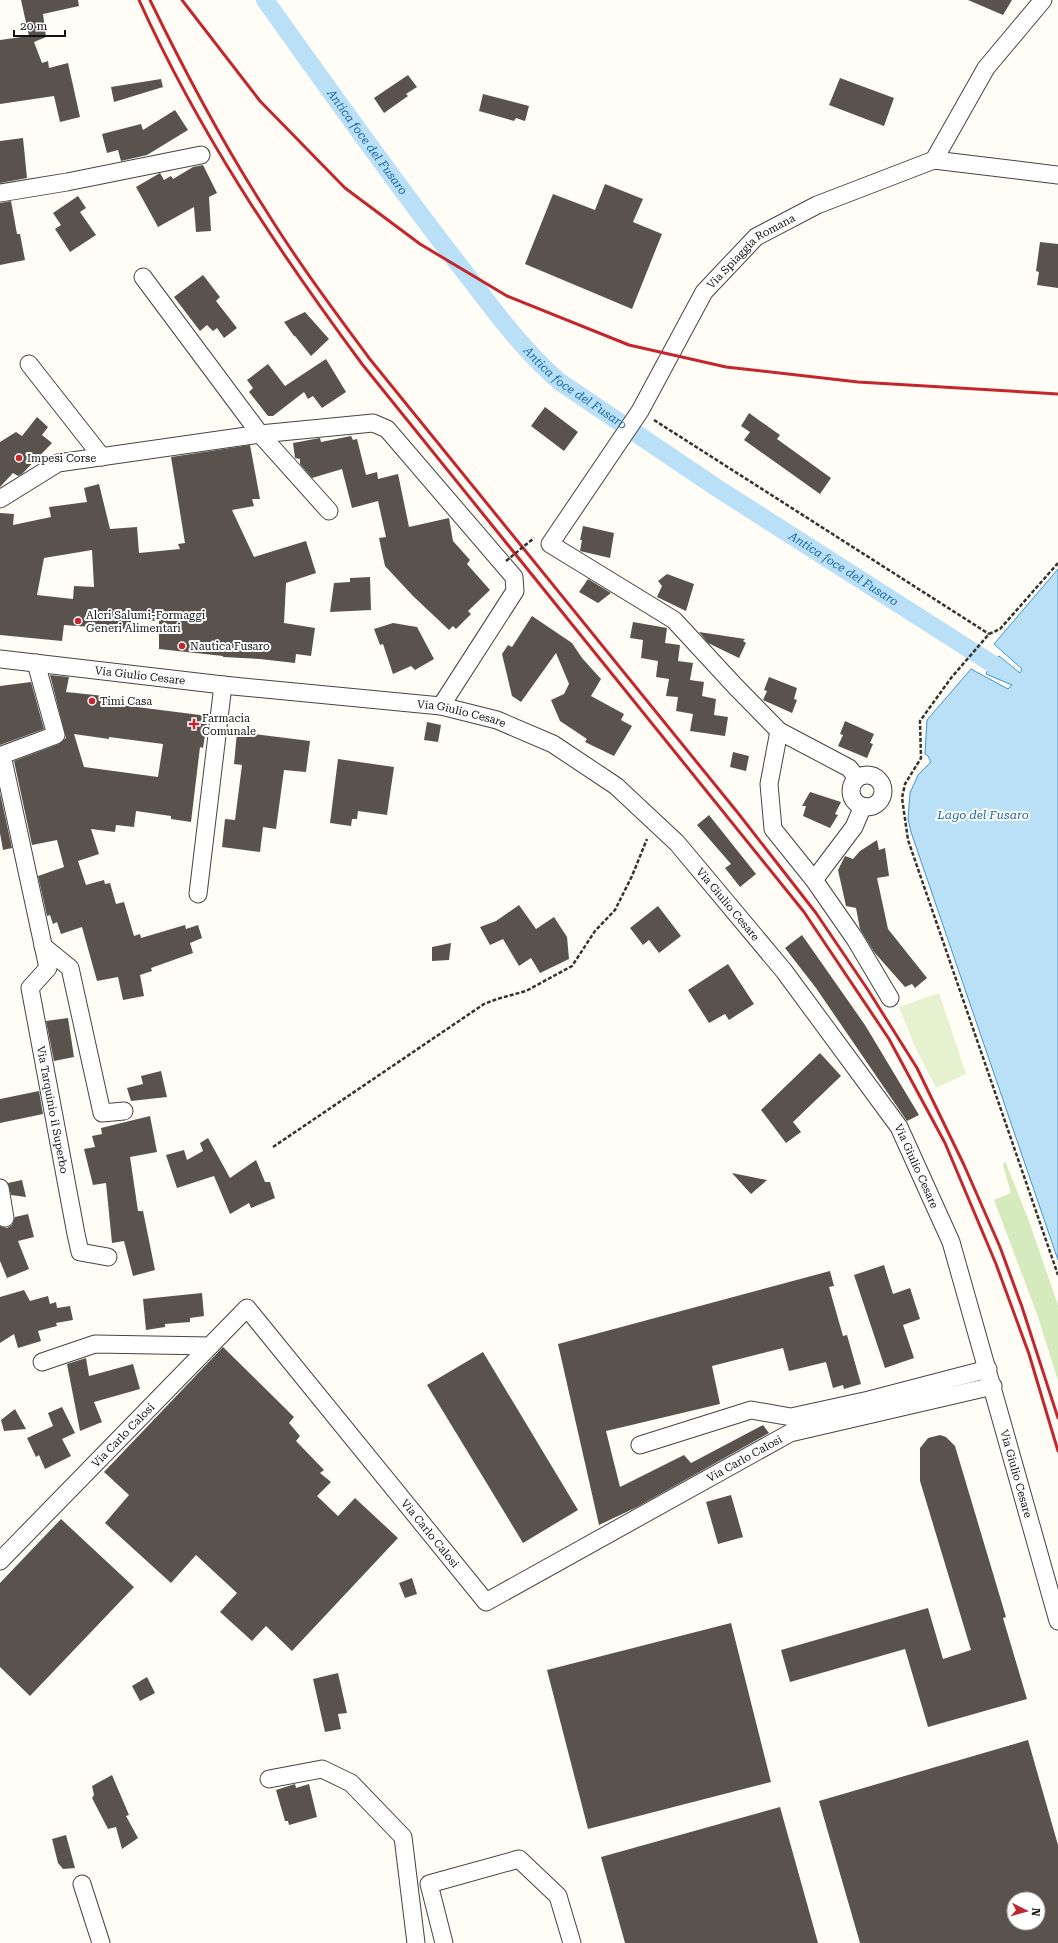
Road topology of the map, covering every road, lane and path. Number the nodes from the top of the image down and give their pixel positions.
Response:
1 (1043, 0) edge
2 (201, 155) dead end
3 (934, 160) junction
4 (1058, 175) edge
5 (0, 192) edge
6 (143, 277) dead end
7 (29, 364) dead end
8 (638, 414) junction
9 (260, 434) junction
10 (102, 457) junction
11 (0, 499) edge
12 (329, 511) dead end
13 (534, 538) dead end
14 (506, 561) dead end
15 (1058, 563) edge
16 (989, 634) junction
17 (0, 659) edge
18 (36, 663) junction
19 (223, 685) junction
20 (441, 706) junction
21 (779, 731) junction
22 (1, 755) edge
23 (857, 778) junction
24 (863, 806) junction
25 (654, 822) junction
26 (814, 880) junction
27 (198, 894) dead end
28 (43, 946) junction
29 (890, 998) dead end
30 (124, 1111) dead end
31 (273, 1147) dead end
32 (0, 1188) edge
33 (5, 1218) dead end
34 (108, 1257) dead end
35 (1058, 1275) edge
36 (210, 1346) junction
37 (42, 1362) dead end
38 (988, 1369) junction
39 (993, 1386) junction
40 (640, 1445) dead end
41 (0, 1561) edge
42 (1058, 1621) edge
43 (269, 1779) dead end
44 (82, 1884) dead end
45 (101, 1943) edge
46 (416, 1943) edge
47 (444, 1943) edge
48 (572, 1943) edge

1 - 3 street
2 - 5 street
3 - 4 street, Via Spiaggia Romana
3 - 8 street, Via Spiaggia Romana
6 - 9 street
7 - 10 street
8 - 16 path
8 - 21 street, Via Spiaggia Romana
9 - 10 street
9 - 12 street
9 - 20 street
10 - 11 street
13 - 14 path, bridge
15 - 16 path
16 - 35 path
17 - 18 street, Via Giulio Cesare
18 - 19 street, Via Giulio Cesare
18 - 22 street, Via Tarquinio il Superbo
19 - 20 street, Via Giulio Cesare
19 - 27 street
20 - 25 street, Via Giulio Cesare
21 - 23 street
21 - 26 street
22 - 28 street, Via Tarquinio il Superbo
23 - 24 street
23 - 24 street
24 - 26 street
25 - 31 path
25 - 38 street, Via Giulio Cesare
26 - 29 street
28 - 30 street
28 - 34 street, Via Tarquinio il Superbo
32 - 33 street
36 - 37 street
36 - 39 street, Via Carlo Calosi
36 - 41 street, Via Carlo Calosi
38 - 39 street, Via Giulio Cesare
38 - 40 street
39 - 42 street, Via Giulio Cesare
43 - 46 street
44 - 45 street
47 - 48 street

